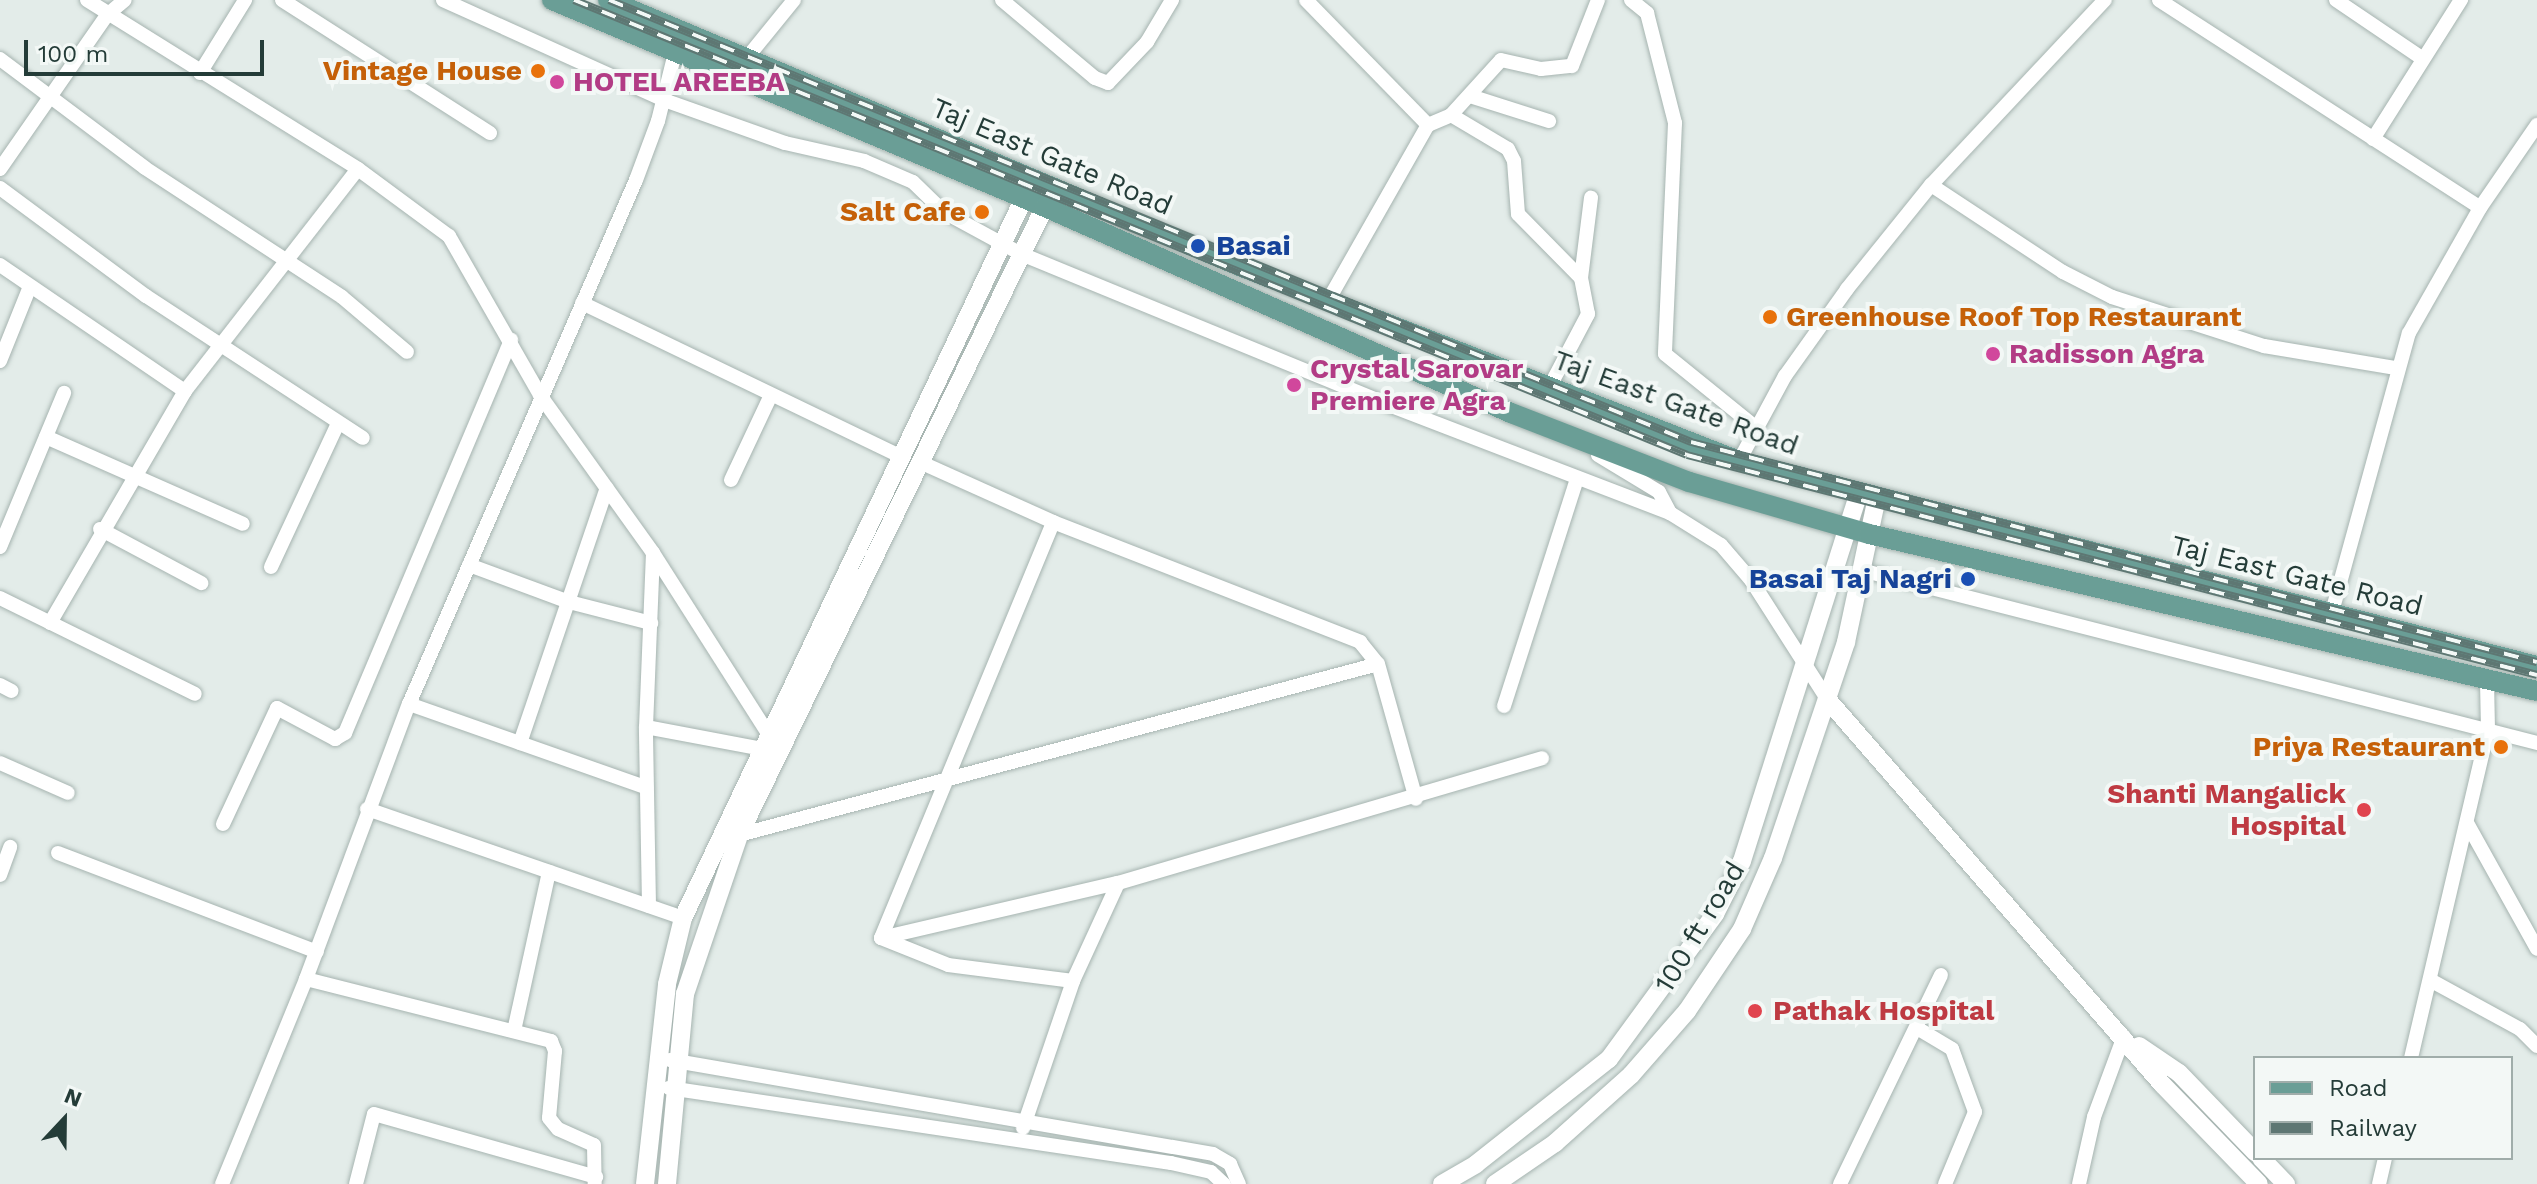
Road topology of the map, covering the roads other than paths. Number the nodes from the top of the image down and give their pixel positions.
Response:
1 (87, 0) edge
2 (125, 0) edge
3 (245, 0) edge
4 (282, 0) edge
5 (443, 0) edge
6 (552, 0) edge
7 (608, 0) edge
8 (794, 0) edge
9 (1002, 0) edge
10 (1172, 0) edge
11 (1306, 0) edge
12 (1598, 0) edge
13 (1631, 0) edge
14 (2105, 0) edge
15 (2159, 0) edge
16 (2336, 0) edge
17 (2461, 0) edge
18 (2354, 5) edge
19 (107, 15) junction
20 (675, 53) junction
21 (0, 59) edge
22 (746, 59) junction
23 (2423, 59) junction
24 (200, 73) junction
25 (50, 96) junction
26 (1470, 96) junction
27 (664, 100) junction
28 (1451, 115) junction
29 (1549, 121) dead end
30 (1428, 125) junction
31 (2537, 125) edge
32 (490, 133) dead end
33 (2373, 139) junction
34 (0, 167) edge
35 (358, 169) junction
36 (1931, 185) junction
37 (0, 188) edge
38 (1028, 189) junction
39 (1049, 198) junction
40 (1591, 198) dead end
41 (2480, 208) junction
42 (1012, 250) junction
43 (287, 262) junction
44 (0, 265) edge
45 (1581, 278) junction
46 (29, 289) junction
47 (1329, 299) junction
48 (582, 303) junction
49 (511, 340) junction
50 (219, 346) junction
51 (407, 352) dead end
52 (0, 361) edge
53 (2396, 368) junction
54 (1549, 388) junction
55 (185, 391) junction
56 (64, 393) dead end
57 (540, 395) junction
58 (770, 397) junction
59 (1511, 413) junction
60 (338, 423) junction
61 (1755, 427) junction
62 (46, 437) junction
63 (363, 438) dead end
64 (902, 457) junction
65 (1739, 461) junction
66 (922, 463) junction
67 (133, 474) junction
68 (1577, 478) junction
69 (731, 480) dead end
70 (607, 488) junction
71 (1868, 495) junction
72 (1670, 513) junction
73 (1053, 522) junction
74 (243, 524) dead end
75 (1846, 528) junction
76 (100, 529) junction
77 (1869, 534) junction
78 (0, 547) edge
79 (653, 553) junction
80 (469, 565) junction
81 (271, 567) dead end
82 (1861, 570) junction
83 (201, 583) dead end
84 (0, 598) edge
85 (569, 602) junction
86 (2332, 612) junction
87 (50, 623) junction
88 (651, 623) junction
89 (1804, 659) junction
90 (1378, 664) junction
91 (2537, 666) edge
92 (2487, 680) junction
93 (2537, 691) edge
94 (195, 694) dead end
95 (1827, 699) junction
96 (409, 704) junction
97 (1504, 706) dead end
98 (646, 727) junction
99 (2488, 729) junction
100 (766, 742) junction
101 (520, 743) junction
102 (2537, 743) edge
103 (1542, 758) dead end
104 (0, 763) edge
105 (943, 781) junction
106 (647, 788) junction
107 (68, 793) dead end
108 (1416, 799) junction
109 (367, 809) junction
110 (2467, 823) junction
111 (223, 824) dead end
112 (739, 835) junction
113 (10, 847) dead end
114 (58, 853) dead end
115 (549, 872) junction
116 (0, 875) edge
117 (1118, 883) junction
118 (649, 906) junction
119 (683, 918) junction
120 (881, 938) junction
121 (2537, 949) edge
122 (317, 952) junction
123 (1941, 975) dead end
124 (306, 979) junction
125 (2430, 980) junction
126 (1073, 981) junction
127 (1917, 1028) junction
128 (514, 1031) junction
129 (2124, 1036) junction
130 (2537, 1046) edge
131 (2411, 1056) edge
132 (658, 1058) junction
133 (679, 1061) junction
134 (655, 1086) junction
135 (676, 1088) junction
136 (1025, 1120) junction
137 (1019, 1139) junction
138 (2253, 1150) edge
139 (2263, 1160) edge
140 (2385, 1160) edge
141 (595, 1180) edge
142 (222, 1184) edge
143 (356, 1184) edge
144 (645, 1184) edge
145 (667, 1184) edge
146 (1224, 1184) edge
147 (1239, 1184) edge
148 (1442, 1184) edge
149 (1495, 1184) edge
150 (1840, 1184) edge
151 (1945, 1184) edge
152 (2079, 1184) edge
153 (2259, 1184) edge
154 (2286, 1184) edge
155 (2379, 1184) edge

1 - 19 street
2 - 19 street
3 - 24 street
4 - 32 street
5 - 27 street
6 - 20 main road
7 - 22 main road, Taj East Gate Road
8 - 22 street
9 - 10 street
11 - 30 street
12 - 26 street
13 - 61 street
14 - 36 street
15 - 33 street
16 - 18 street
17 - 23 street
18 - 23 street
19 - 24 street
19 - 25 street
20 - 27 street
20 - 38 main road
21 - 25 street
22 - 38 main road, Taj East Gate Road
23 - 33 street
24 - 35 street
25 - 34 street
25 - 43 street
26 - 28 street
26 - 29 street
27 - 42 street
27 - 48 street
28 - 30 street
28 - 45 street
30 - 47 street
31 - 41 street
33 - 41 street
35 - 43 street
35 - 49 street
36 - 53 street
36 - 61 street
37 - 50 street
38 - 39 main road
38 - 42 street
39 - 42 street
39 - 47 main road, Taj East Gate Road
39 - 59 main road
40 - 45 street
41 - 53 street
42 - 64 street
42 - 66 street
42 - 68 street
43 - 50 street
43 - 51 street
44 - 46 street
45 - 54 street
46 - 52 street
46 - 55 street
47 - 54 main road, Taj East Gate Road
48 - 57 street
48 - 58 street
49 - 57 street
49 - 111 street
50 - 55 street
50 - 60 street
53 - 86 street
54 - 65 main road, Taj East Gate Road
55 - 67 street
56 - 62 street
57 - 70 street
57 - 80 street
58 - 64 street
58 - 69 street
59 - 72 street
59 - 75 main road
60 - 63 street
60 - 81 street
61 - 65 street
62 - 67 street
62 - 78 street
64 - 100 street
65 - 71 main road, Taj East Gate Road
66 - 73 street
66 - 112 street
67 - 74 street
67 - 76 street
68 - 72 street
68 - 97 street
70 - 79 street
70 - 85 street
71 - 75 street, 100 ft road
71 - 77 street, 100 ft road
71 - 86 main road, Taj East Gate Road
72 - 89 street
73 - 90 street
73 - 105 street
75 - 77 main road
75 - 89 street, 100 ft road
76 - 83 street
76 - 87 street
77 - 82 street, 100 ft road
77 - 92 main road
79 - 88 street
79 - 100 street
80 - 85 street
80 - 96 street
82 - 95 street, 100 ft road
82 - 99 street
84 - 87 street
85 - 88 street
85 - 101 street
86 - 91 main road, Taj East Gate Road
87 - 94 street
88 - 98 street
89 - 95 street
89 - 148 street, 100 ft road
90 - 105 street
90 - 108 street
92 - 93 main road
92 - 99 street
95 - 129 street
95 - 149 street, 100 ft road
96 - 101 street
96 - 109 street
98 - 100 street
98 - 106 street
99 - 102 street
99 - 110 street
100 - 119 street
101 - 106 street
103 - 108 street
104 - 107 street
105 - 112 street
105 - 120 street
106 - 118 street
108 - 117 street
109 - 115 street
109 - 122 street
110 - 121 street
110 - 125 street
112 - 133 street
113 - 116 street
114 - 122 street
115 - 118 street
115 - 128 street
117 - 120 street
117 - 126 street
118 - 119 street
119 - 132 street
120 - 126 street
122 - 124 street
123 - 127 street
124 - 128 street
124 - 142 street
125 - 130 street
125 - 131 street
126 - 136 street
127 - 150 street
127 - 151 street
128 - 141 street
129 - 138 street
129 - 152 street
129 - 153 street
132 - 133 street
132 - 134 street
133 - 135 street
133 - 136 street
134 - 135 street
134 - 144 street
135 - 137 street
135 - 145 street
136 - 137 street
136 - 147 street
137 - 146 street
139 - 154 street
140 - 155 street
141 - 143 street

